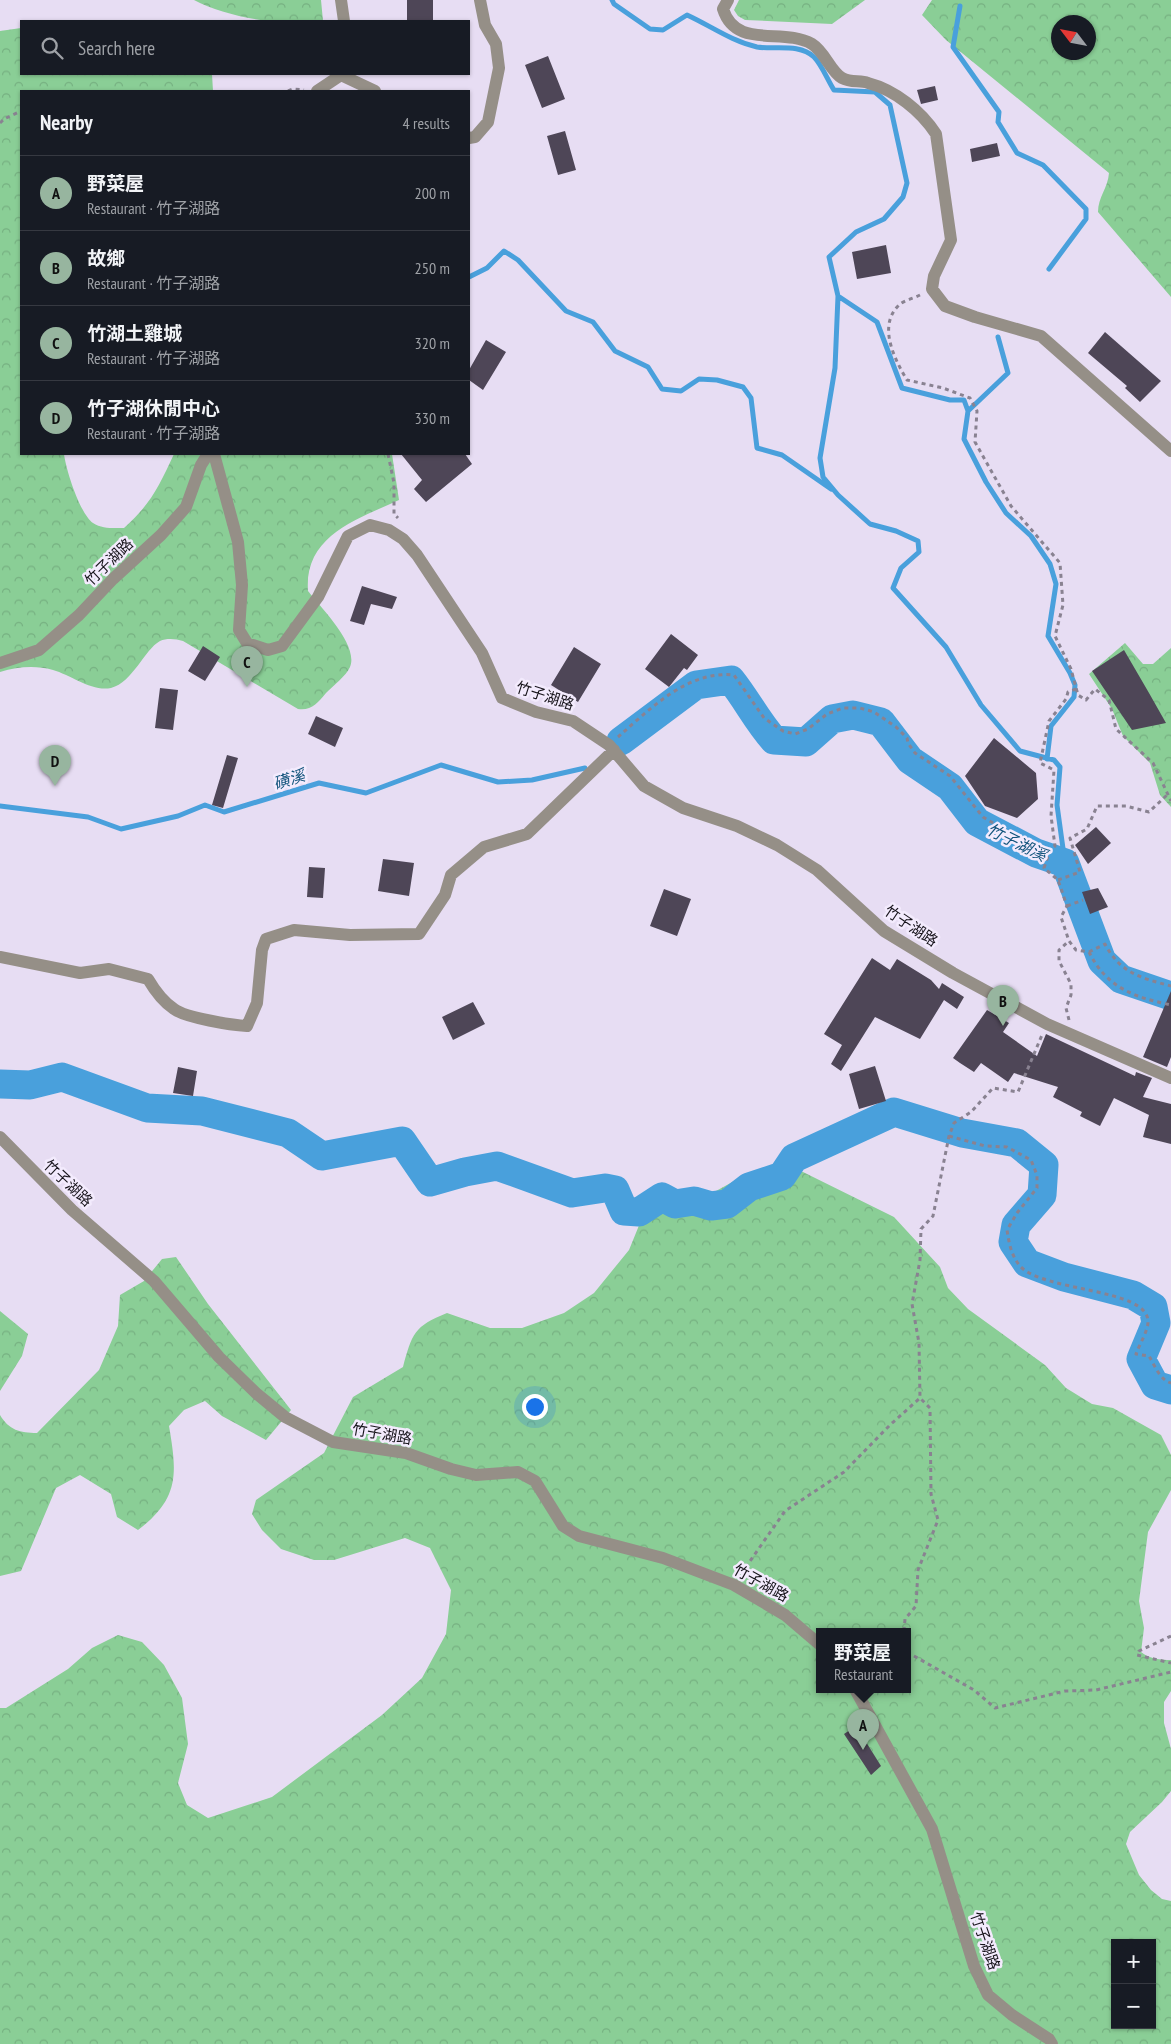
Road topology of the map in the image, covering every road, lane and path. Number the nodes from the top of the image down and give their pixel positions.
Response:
1 (341, 0) edge
2 (480, 0) edge
3 (728, 0) edge
4 (344, 20) edge
5 (340, 75) edge
6 (341, 75) edge
7 (343, 75) edge
8 (318, 90) edge
9 (335, 90) edge
10 (373, 90) edge
11 (20, 111) edge
12 (0, 123) edge
13 (470, 138) edge
14 (932, 289) junction
15 (1171, 451) edge
16 (207, 455) edge
17 (214, 455) edge
18 (388, 455) edge
19 (403, 539) junction
20 (0, 663) edge
21 (1076, 689) junction
22 (612, 747) junction
23 (1167, 795) junction
24 (1171, 801) edge
25 (1050, 850) junction
26 (1058, 880) junction
27 (1084, 900) dead end
28 (1067, 906) junction
29 (1069, 941) junction
30 (1089, 952) junction
31 (0, 957) edge
32 (1171, 986) edge
33 (1171, 1005) edge
34 (1047, 1024) junction
35 (1071, 1035) junction
36 (1171, 1078) edge
37 (949, 1136) junction
38 (0, 1137) edge
39 (1171, 1383) edge
40 (920, 1398) junction
41 (734, 1585) junction
42 (904, 1628) edge
43 (1171, 1636) edge
44 (816, 1641) edge
45 (911, 1654) edge
46 (1171, 1663) edge
47 (1171, 1672) edge
48 (857, 1693) edge
49 (1052, 2044) edge

1 - 4 street
2 - 13 street
3 - 14 street
5 - 8 street
6 - 9 street
7 - 10 street
11 - 12 path
14 - 15 street
14 - 21 path
16 - 20 street, 竹子湖路
17 - 19 street, 竹子湖路
18 - 19 path
19 - 22 street, 竹子湖路
21 - 23 path
21 - 25 path
22 - 25 path
22 - 31 street
22 - 34 street, 竹子湖路
23 - 24 path
23 - 26 path
25 - 26 path
26 - 28 path
27 - 28 path
28 - 29 path
29 - 30 path
29 - 35 path
30 - 32 path
30 - 33 path
34 - 35 street, 竹子湖路
34 - 37 path
35 - 36 street, 竹子湖路
37 - 39 path
37 - 40 path
38 - 41 street, 竹子湖路
40 - 41 path
40 - 42 path
41 - 44 street, 竹子湖路
43 - 46 path
45 - 47 path
48 - 49 street, 竹子湖路

